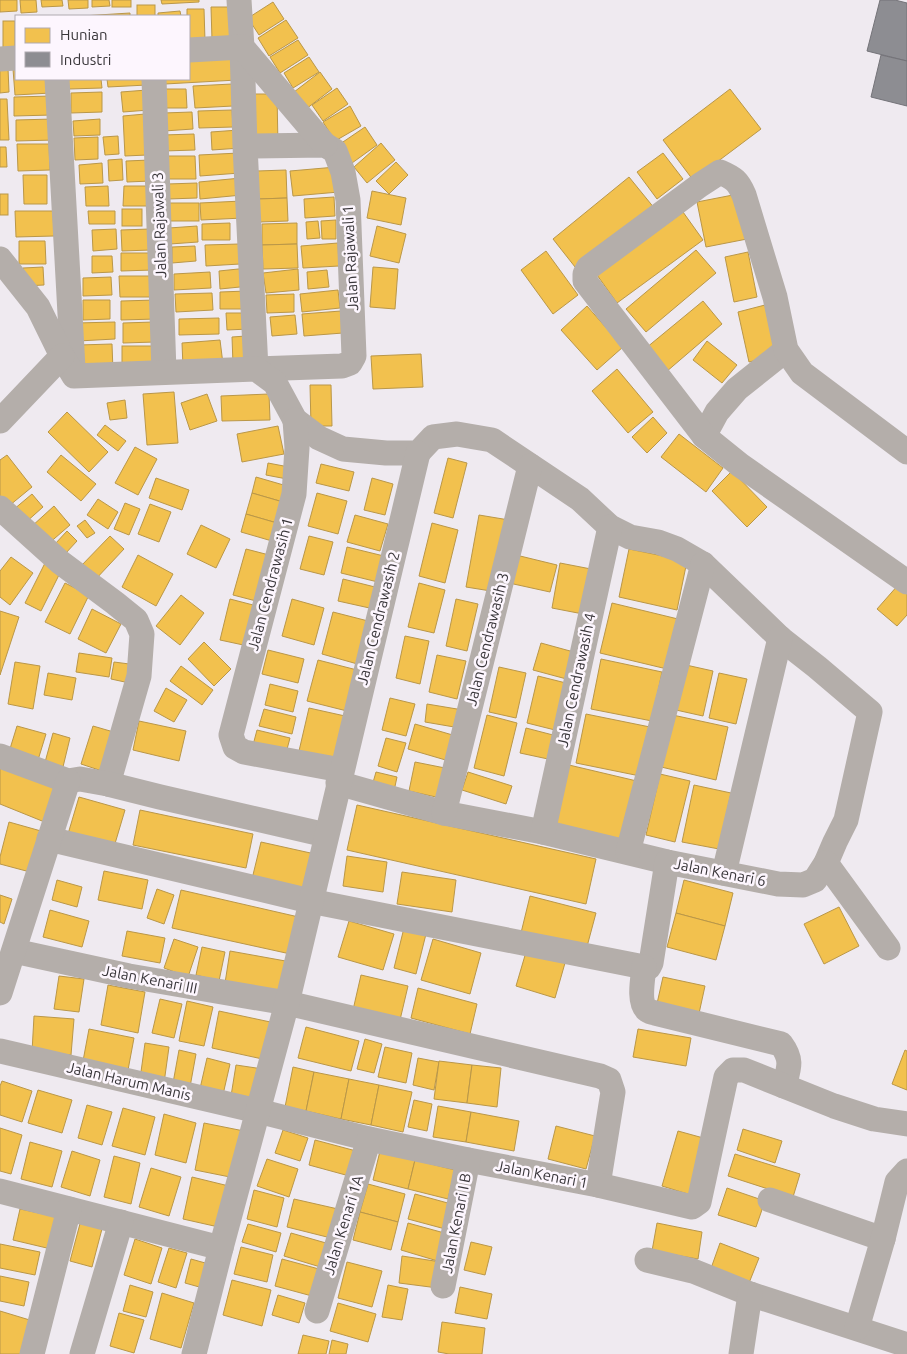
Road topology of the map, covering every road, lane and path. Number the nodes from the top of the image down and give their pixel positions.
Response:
1 (239, 0) edge
2 (242, 48) junction
3 (190, 50) edge
4 (15, 58) edge
5 (0, 59) edge
6 (57, 80) edge
7 (154, 80) edge
8 (325, 145) junction
9 (245, 146) junction
10 (0, 259) edge
11 (786, 350) junction
12 (68, 366) junction
13 (256, 369) junction
14 (164, 372) junction
15 (295, 420) junction
16 (0, 421) edge
17 (704, 436) junction
18 (907, 452) edge
19 (418, 453) junction
20 (530, 466) junction
21 (0, 508) edge
22 (610, 527) junction
23 (703, 564) junction
24 (907, 582) edge
25 (780, 638) junction
26 (235, 747) joint
27 (0, 756) edge
28 (340, 777) junction
29 (68, 781) junction
30 (108, 784) junction
31 (444, 813) junction
32 (543, 832) junction
33 (326, 834) junction
34 (49, 839) junction
35 (628, 852) junction
36 (667, 862) junction
37 (826, 863) junction
38 (724, 873) junction
39 (310, 901) junction
40 (888, 948) dead end
41 (14, 950) junction
42 (644, 967) junction
43 (0, 992) edge
44 (287, 1003) junction
45 (0, 1051) edge
46 (784, 1086) junction
47 (258, 1112) junction
48 (907, 1124) edge
49 (368, 1139) junction
50 (468, 1160) junction
51 (907, 1171) edge
52 (598, 1185) junction
53 (0, 1191) edge
54 (770, 1200) dead end
55 (69, 1209) junction
56 (121, 1222) junction
57 (883, 1239) junction
58 (221, 1248) junction
59 (647, 1260) dead end
60 (443, 1286) dead end
61 (750, 1294) junction
62 (317, 1311) dead end
63 (857, 1328) junction
64 (907, 1345) edge
65 (32, 1354) edge
66 (82, 1354) edge
67 (194, 1354) edge
68 (741, 1354) edge

1 - 2 street
2 - 3 street
2 - 8 street
2 - 9 street
4 - 5 street
6 - 12 street
7 - 14 street, Jalan Rajawali 3
8 - 9 street
8 - 13 street, Jalan Rajawali 1
9 - 13 street
10 - 12 street
11 - 17 street
11 - 17 street
11 - 18 street
12 - 14 street
12 - 16 street
13 - 14 street
13 - 15 street
15 - 19 street
15 - 26 street, Jalan Cendrawasih 1
17 - 24 street
19 - 20 street
19 - 28 street, Jalan Cendrawasih 2
20 - 22 street
20 - 31 street, Jalan Cendrawasih 3
21 - 30 street
22 - 23 street
22 - 32 street, Jalan Cendrawasih 4
23 - 25 street
23 - 35 street
25 - 37 street, Jalan Kenari 6
25 - 38 street
26 - 28 street, Jalan Kenari 6
27 - 29 street
28 - 31 street, Jalan Kenari 6
28 - 33 street, Jalan Cendrawasih 2
29 - 30 street
29 - 34 street
30 - 33 street
31 - 32 street, Jalan Kenari 6
32 - 35 street, Jalan Kenari 6
33 - 39 street, Jalan Cendrawasih 2
34 - 39 street
34 - 41 street
35 - 36 street, Jalan Kenari 6
36 - 38 street, Jalan Kenari 6
36 - 42 street
37 - 38 street, Jalan Kenari 6
37 - 40 street
39 - 42 street
39 - 44 street, Jalan Cendrawasih 2
41 - 43 street
41 - 44 street, Jalan Kenari III
42 - 46 street
44 - 47 street, Jalan Cendrawasih 2
44 - 52 street, Jalan Kenari III
45 - 47 street, Jalan Harum Manis
46 - 48 street
46 - 52 street, Jalan Kenari 1
47 - 49 street, Jalan Kenari 1
47 - 58 street, Jalan Cendrawasih 2
49 - 50 street, Jalan Kenari 1
49 - 62 street, Jalan Kenari 1A
50 - 52 street, Jalan Kenari 1
50 - 60 street, Jalan Kenari I B
51 - 57 street
53 - 55 street
54 - 57 street
55 - 56 street
55 - 65 street
56 - 58 street
56 - 66 street
57 - 63 street
58 - 67 street, Jalan Cendrawasih 2
59 - 61 street
61 - 63 street
61 - 68 street
63 - 64 street

